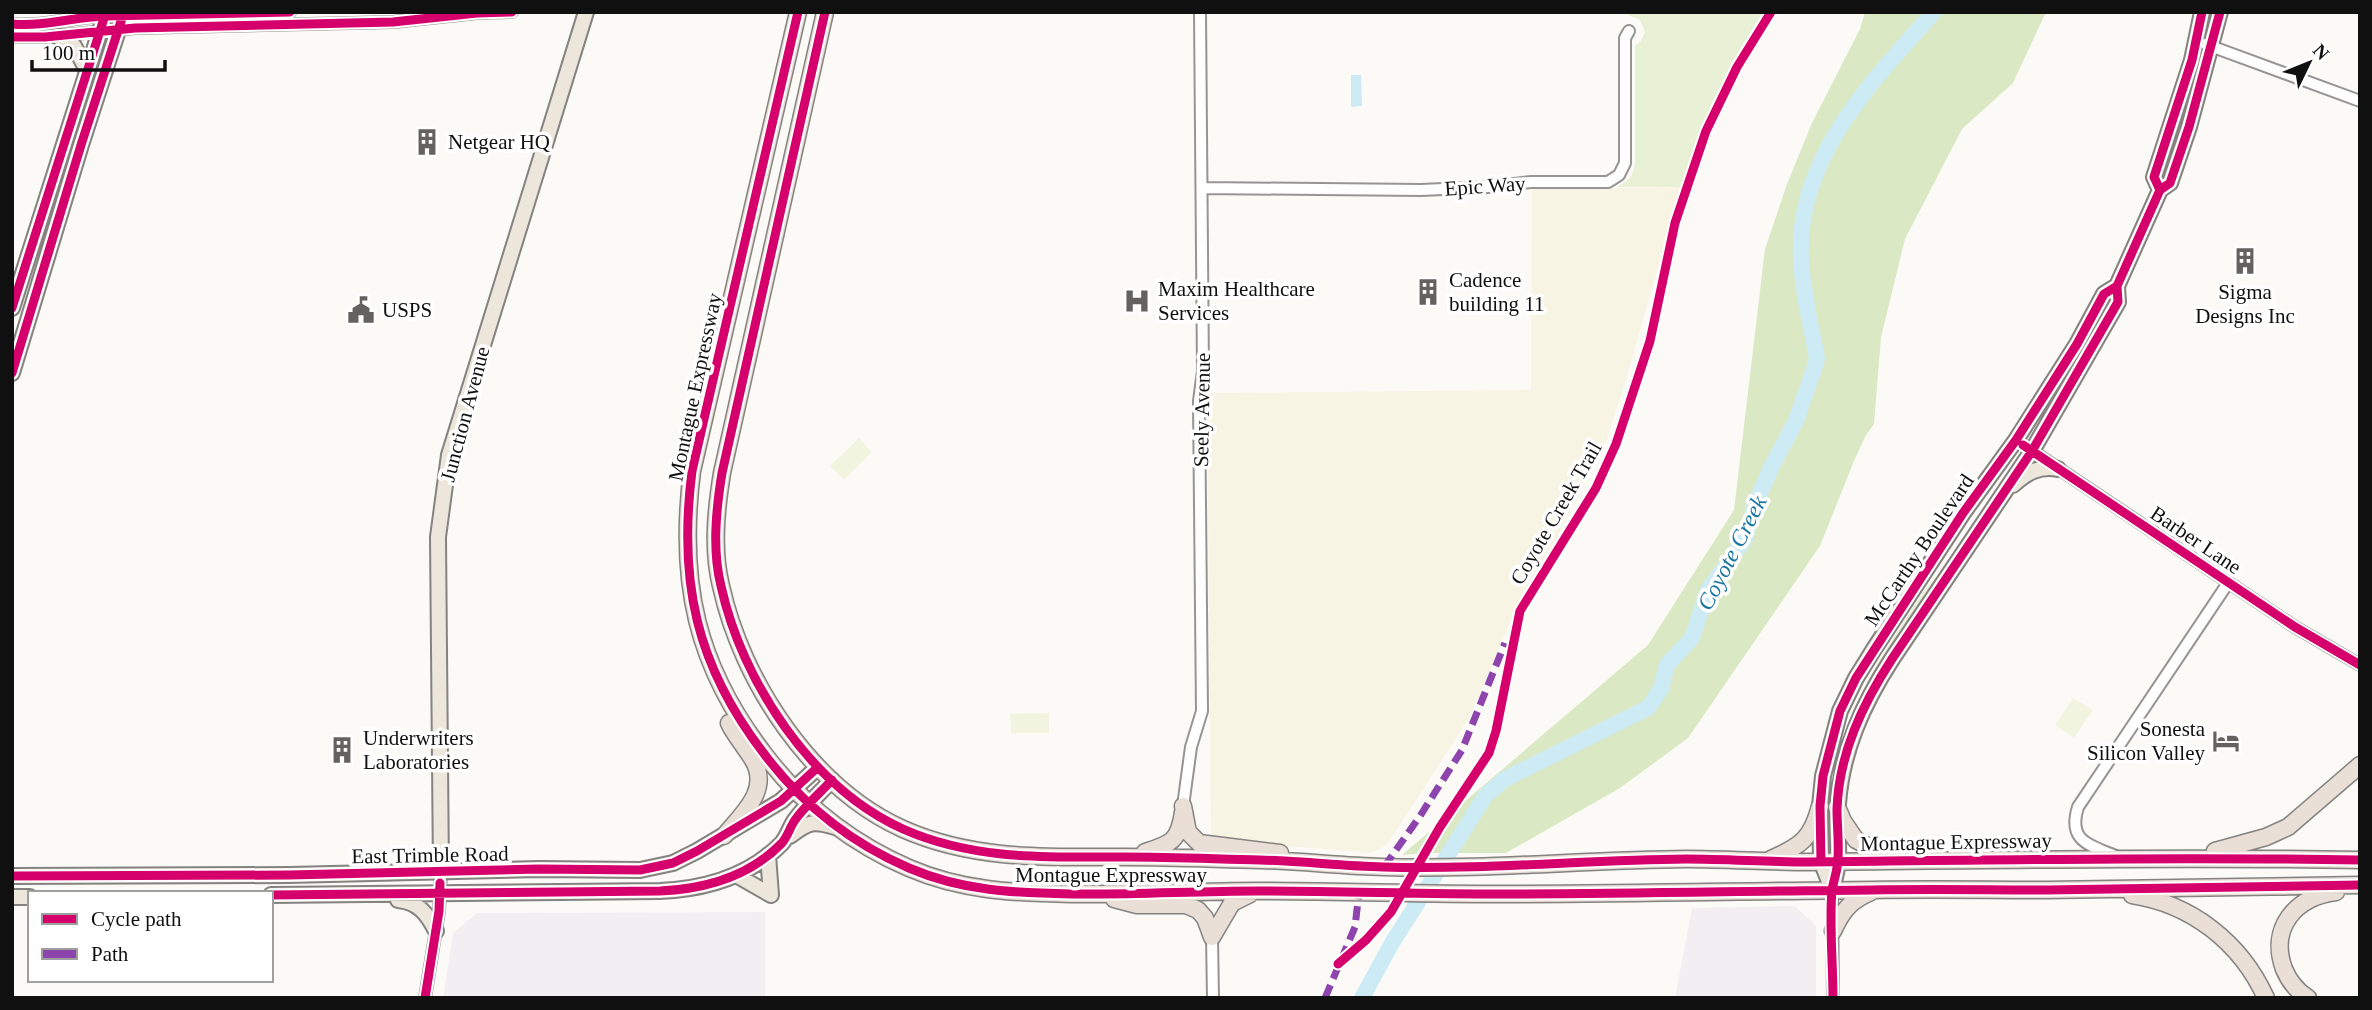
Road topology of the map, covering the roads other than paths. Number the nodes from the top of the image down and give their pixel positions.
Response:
1 (279, 12) edge
2 (290, 12) edge
3 (513, 12) edge
4 (586, 12) edge
5 (798, 12) edge
6 (825, 12) edge
7 (1200, 12) edge
8 (2202, 12) edge
9 (2220, 12) edge
10 (106, 14) edge
11 (124, 14) edge
12 (430, 15) edge
13 (12, 24) edge
14 (279, 25) junction
15 (117, 31) junction
16 (1629, 31) dead end
17 (100, 32) junction
18 (57, 36) junction
19 (12, 37) edge
20 (2196, 40) junction
21 (2212, 47) junction
22 (88, 70) junction
23 (2360, 101) edge
24 (1203, 188) junction
25 (2160, 190) junction
26 (2117, 286) junction
27 (12, 308) edge
28 (12, 373) edge
29 (2016, 440) junction
30 (2032, 451) junction
31 (2058, 468) junction
32 (2004, 492) junction
33 (2228, 583) junction
34 (2360, 665) edge
35 (727, 700) junction
36 (2360, 765) edge
37 (818, 767) junction
38 (832, 780) junction
39 (794, 791) junction
40 (809, 805) junction
41 (1183, 806) junction
42 (1820, 806) junction
43 (1837, 807) junction
44 (837, 827) junction
45 (724, 836) junction
46 (784, 841) junction
47 (768, 855) junction
48 (1131, 857) junction
49 (2189, 857) junction
50 (2120, 858) junction
51 (2360, 860) edge
52 (1821, 861) junction
53 (1838, 861) junction
54 (1888, 861) junction
55 (1310, 862) junction
56 (1765, 862) junction
57 (441, 873) junction
58 (736, 875) junction
59 (12, 876) edge
60 (2360, 887) edge
61 (1832, 890) junction
62 (1876, 890) junction
63 (2064, 890) junction
64 (1259, 891) junction
65 (440, 893) junction
66 (334, 894) junction
67 (1094, 894) junction
68 (273, 895) edge
69 (436, 931) junction
70 (1833, 931) junction
71 (1212, 937) junction
72 (425, 998) edge
73 (1213, 998) edge
74 (1833, 998) edge
75 (2266, 998) edge
76 (2308, 998) edge

1 - 2 street
1 - 11 street
1 - 14 street
3 - 12 street
4 - 57 main road, Junction Avenue
5 - 35 highway, Montague Expressway
6 - 37 highway, Montague Expressway
7 - 24 street, Seely Avenue
8 - 20 main road, McCarthy Boulevard
9 - 21 main road, McCarthy Boulevard
10 - 11 street
10 - 13 street
10 - 17 main road
11 - 15 main road
12 - 14 street
14 - 15 street
15 - 17 street
15 - 28 main road
16 - 24 street, Epic Way
17 - 18 street
17 - 22 main road
18 - 19 street
18 - 22 main road
20 - 21 street
20 - 25 main road, McCarthy Boulevard
21 - 23 street
21 - 25 main road, McCarthy Boulevard
22 - 27 main road
24 - 41 street, Seely Avenue
25 - 26 main road, McCarthy Boulevard
26 - 29 main road, McCarthy Boulevard
26 - 30 main road, McCarthy Boulevard
29 - 30 street, Barber Lane
29 - 42 main road, McCarthy Boulevard
30 - 31 street, Barber Lane
30 - 32 main road, McCarthy Boulevard
31 - 32 main road
31 - 33 street, Barber Lane
32 - 43 main road, McCarthy Boulevard
33 - 34 street, Barber Lane
33 - 50 street
35 - 39 highway, Montague Expressway
35 - 45 highway
36 - 49 highway
37 - 38 highway, Montague Expressway
37 - 39 main road, East Trimble Road
38 - 40 main road, East Trimble Road
38 - 48 highway, Montague Expressway
39 - 40 highway, Montague Expressway
39 - 45 main road, East Trimble Road
40 - 44 highway, Montague Expressway
40 - 46 main road, East Trimble Road
41 - 48 highway
41 - 55 highway
42 - 52 main road, McCarthy Boulevard
42 - 56 highway
43 - 53 main road, McCarthy Boulevard
43 - 54 highway
44 - 46 main road, East Trimble Road
44 - 67 highway, Montague Expressway
45 - 57 main road, East Trimble Road
46 - 47 main road, East Trimble Road
47 - 58 main road, East Trimble Road
47 - 58 main road
48 - 55 highway, Montague Expressway
49 - 50 highway, Montague Expressway
49 - 51 highway, Montague Expressway
50 - 54 highway, Montague Expressway
52 - 53 highway, Montague Expressway
52 - 56 highway, Montague Expressway
52 - 61 main road, McCarthy Boulevard
53 - 54 highway, Montague Expressway
53 - 61 main road, McCarthy Boulevard
55 - 56 highway, Montague Expressway
57 - 59 main road, East Trimble Road
57 - 65 street, Junction Avenue
58 - 65 main road, East Trimble Road
60 - 63 highway, Montague Expressway
60 - 76 highway
61 - 62 highway, Montague Expressway
61 - 64 highway, Montague Expressway
61 - 70 street
62 - 63 highway, Montague Expressway
62 - 70 highway
63 - 75 highway
64 - 67 highway, Montague Expressway
64 - 71 highway
65 - 66 main road, East Trimble Road
65 - 69 street, Junction Avenue
66 - 68 main road, East Trimble Road
66 - 69 main road
67 - 71 highway
69 - 72 street, Junction Avenue
70 - 74 street
71 - 73 street

